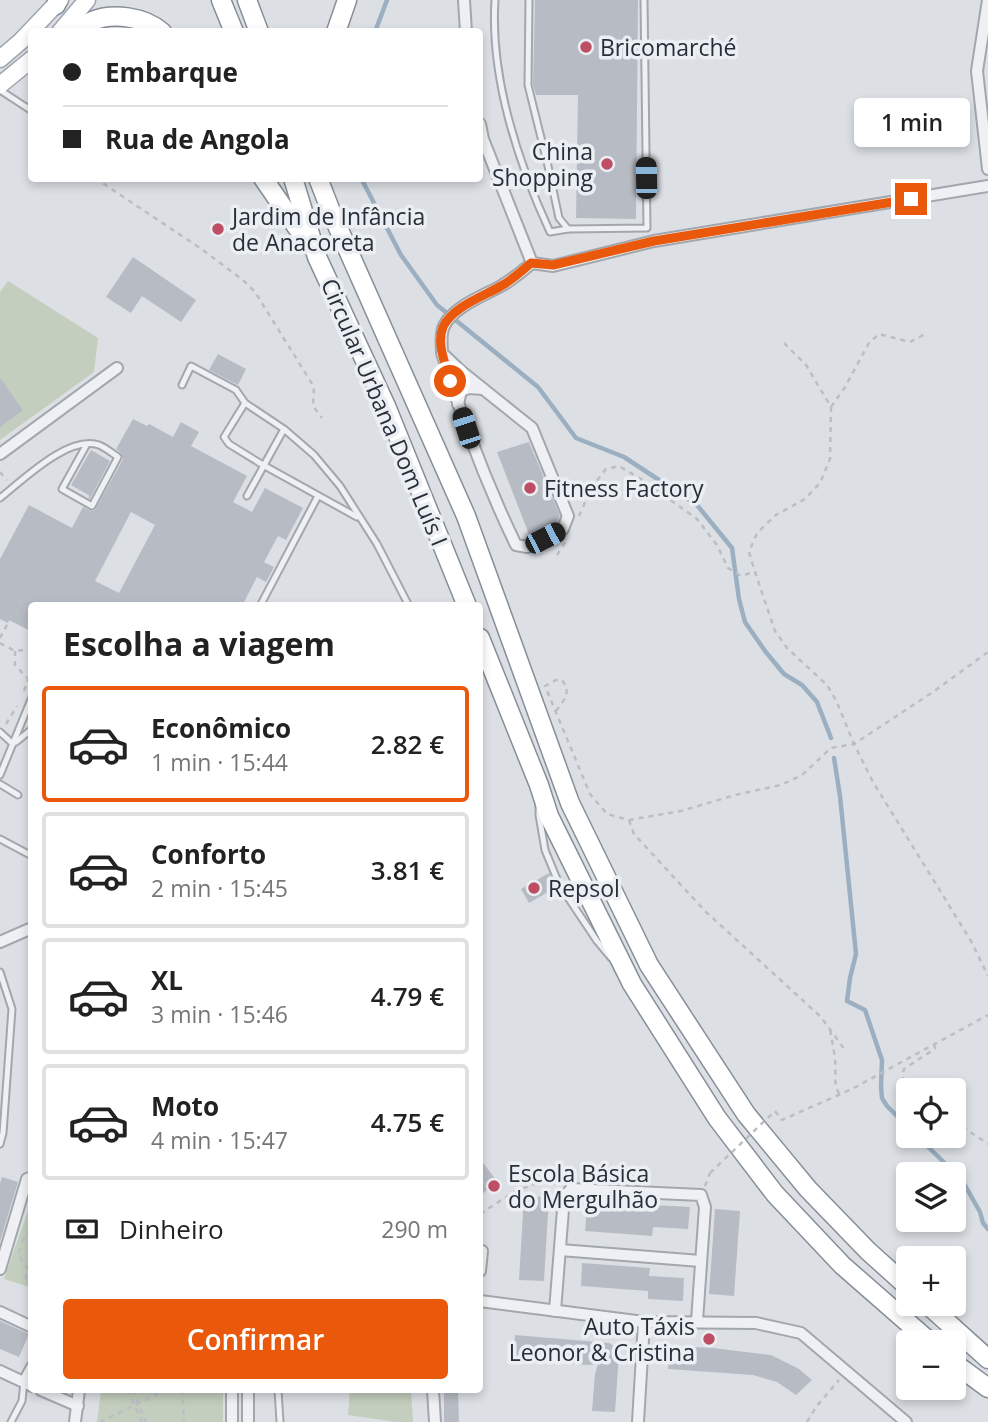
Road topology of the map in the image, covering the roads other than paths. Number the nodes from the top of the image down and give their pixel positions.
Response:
1 (87, 0) edge
2 (221, 0) edge
3 (247, 0) edge
4 (348, 0) edge
5 (464, 0) edge
6 (495, 0) edge
7 (529, 0) edge
8 (644, 0) edge
9 (988, 0) edge
10 (58, 2) edge
11 (33, 28) edge
12 (63, 28) edge
13 (79, 28) edge
14 (157, 28) edge
15 (232, 28) edge
16 (258, 28) edge
17 (338, 28) edge
18 (466, 28) edge
19 (28, 34) edge
20 (0, 59) edge
21 (28, 63) edge
22 (0, 88) edge
23 (28, 108) edge
24 (483, 139) edge
25 (988, 169) edge
26 (266, 182) edge
27 (294, 182) edge
28 (320, 182) edge
29 (326, 182) edge
30 (988, 186) edge
31 (332, 214) junction
32 (568, 229) junction
33 (647, 229) junction
34 (654, 241) junction
35 (317, 257) junction
36 (531, 263) junction
37 (442, 353) junction
38 (117, 368) dead end
39 (181, 385) dead end
40 (483, 389) junction
41 (245, 403) junction
42 (458, 405) junction
43 (284, 429) junction
44 (87, 444) junction
45 (0, 454) edge
46 (263, 465) junction
47 (247, 496) dead end
48 (318, 496) junction
49 (0, 498) edge
50 (360, 519) junction
51 (262, 602) edge
52 (405, 602) edge
53 (465, 602) edge
54 (483, 645) edge
55 (28, 707) edge
56 (0, 732) edge
57 (28, 732) edge
58 (13, 744) junction
59 (0, 775) edge
60 (0, 784) edge
61 (18, 795) dead end
62 (0, 839) edge
63 (28, 854) edge
64 (28, 930) edge
65 (0, 942) edge
66 (0, 972) edge
67 (0, 1144) edge
68 (28, 1179) edge
69 (560, 1250) junction
70 (701, 1261) junction
71 (0, 1269) edge
72 (896, 1276) edge
73 (483, 1301) edge
74 (555, 1311) junction
75 (0, 1312) edge
76 (940, 1316) edge
77 (697, 1321) junction
78 (644, 1322) junction
79 (28, 1325) edge
80 (916, 1330) edge
81 (988, 1359) edge
82 (0, 1371) edge
83 (966, 1373) edge
84 (966, 1375) edge
85 (28, 1384) edge
86 (988, 1388) edge
87 (48, 1393) edge
88 (79, 1393) edge
89 (232, 1393) edge
90 (248, 1393) edge
91 (278, 1393) edge
92 (433, 1393) edge
93 (988, 1398) edge
94 (78, 1406) junction
95 (11, 1422) edge
96 (75, 1422) edge
97 (232, 1422) edge
98 (248, 1422) edge
99 (280, 1422) edge
100 (435, 1422) edge
101 (638, 1422) edge
102 (906, 1422) edge

1 - 12 main road
2 - 15 highway
3 - 16 highway
4 - 17 highway
5 - 18 street
6 - 32 lane
7 - 32 lane
8 - 33 lane
9 - 25 street
10 - 11 main road
13 - 14 highway
19 - 20 main road
21 - 22 main road
22 - 23 lane
24 - 36 street
26 - 35 highway
27 - 35 highway, Circular Urbana Dom Luís I
28 - 31 highway, Circular Urbana Dom Luís I
29 - 31 highway
30 - 34 street
31 - 72 highway, Circular Urbana Dom Luís I
32 - 33 lane
33 - 34 lane
34 - 36 street
35 - 53 highway, Circular Urbana Dom Luís I
36 - 37 street
37 - 40 street
37 - 42 street
38 - 45 street
39 - 41 lane
40 - 42 street
40 - 42 street
41 - 43 lane
41 - 46 lane
43 - 46 lane
43 - 50 lane
44 - 44 lane
44 - 49 lane
46 - 47 lane
46 - 48 lane
48 - 50 lane
48 - 51 lane
50 - 52 lane
54 - 80 highway
55 - 58 lane
56 - 58 lane
57 - 58 lane
58 - 59 lane
60 - 61 lane
62 - 63 lane
64 - 65 street
66 - 67 lane
68 - 71 street
69 - 70 street
69 - 70 street
69 - 74 street
70 - 77 street
73 - 74 street
74 - 78 street
75 - 79 street
76 - 81 highway
77 - 78 street
77 - 102 street
78 - 101 street
82 - 85 street
83 - 86 highway
84 - 93 highway
85 - 95 lane
87 - 94 street
88 - 94 street
89 - 97 street
90 - 98 street
91 - 99 lane
92 - 100 street
94 - 96 street

